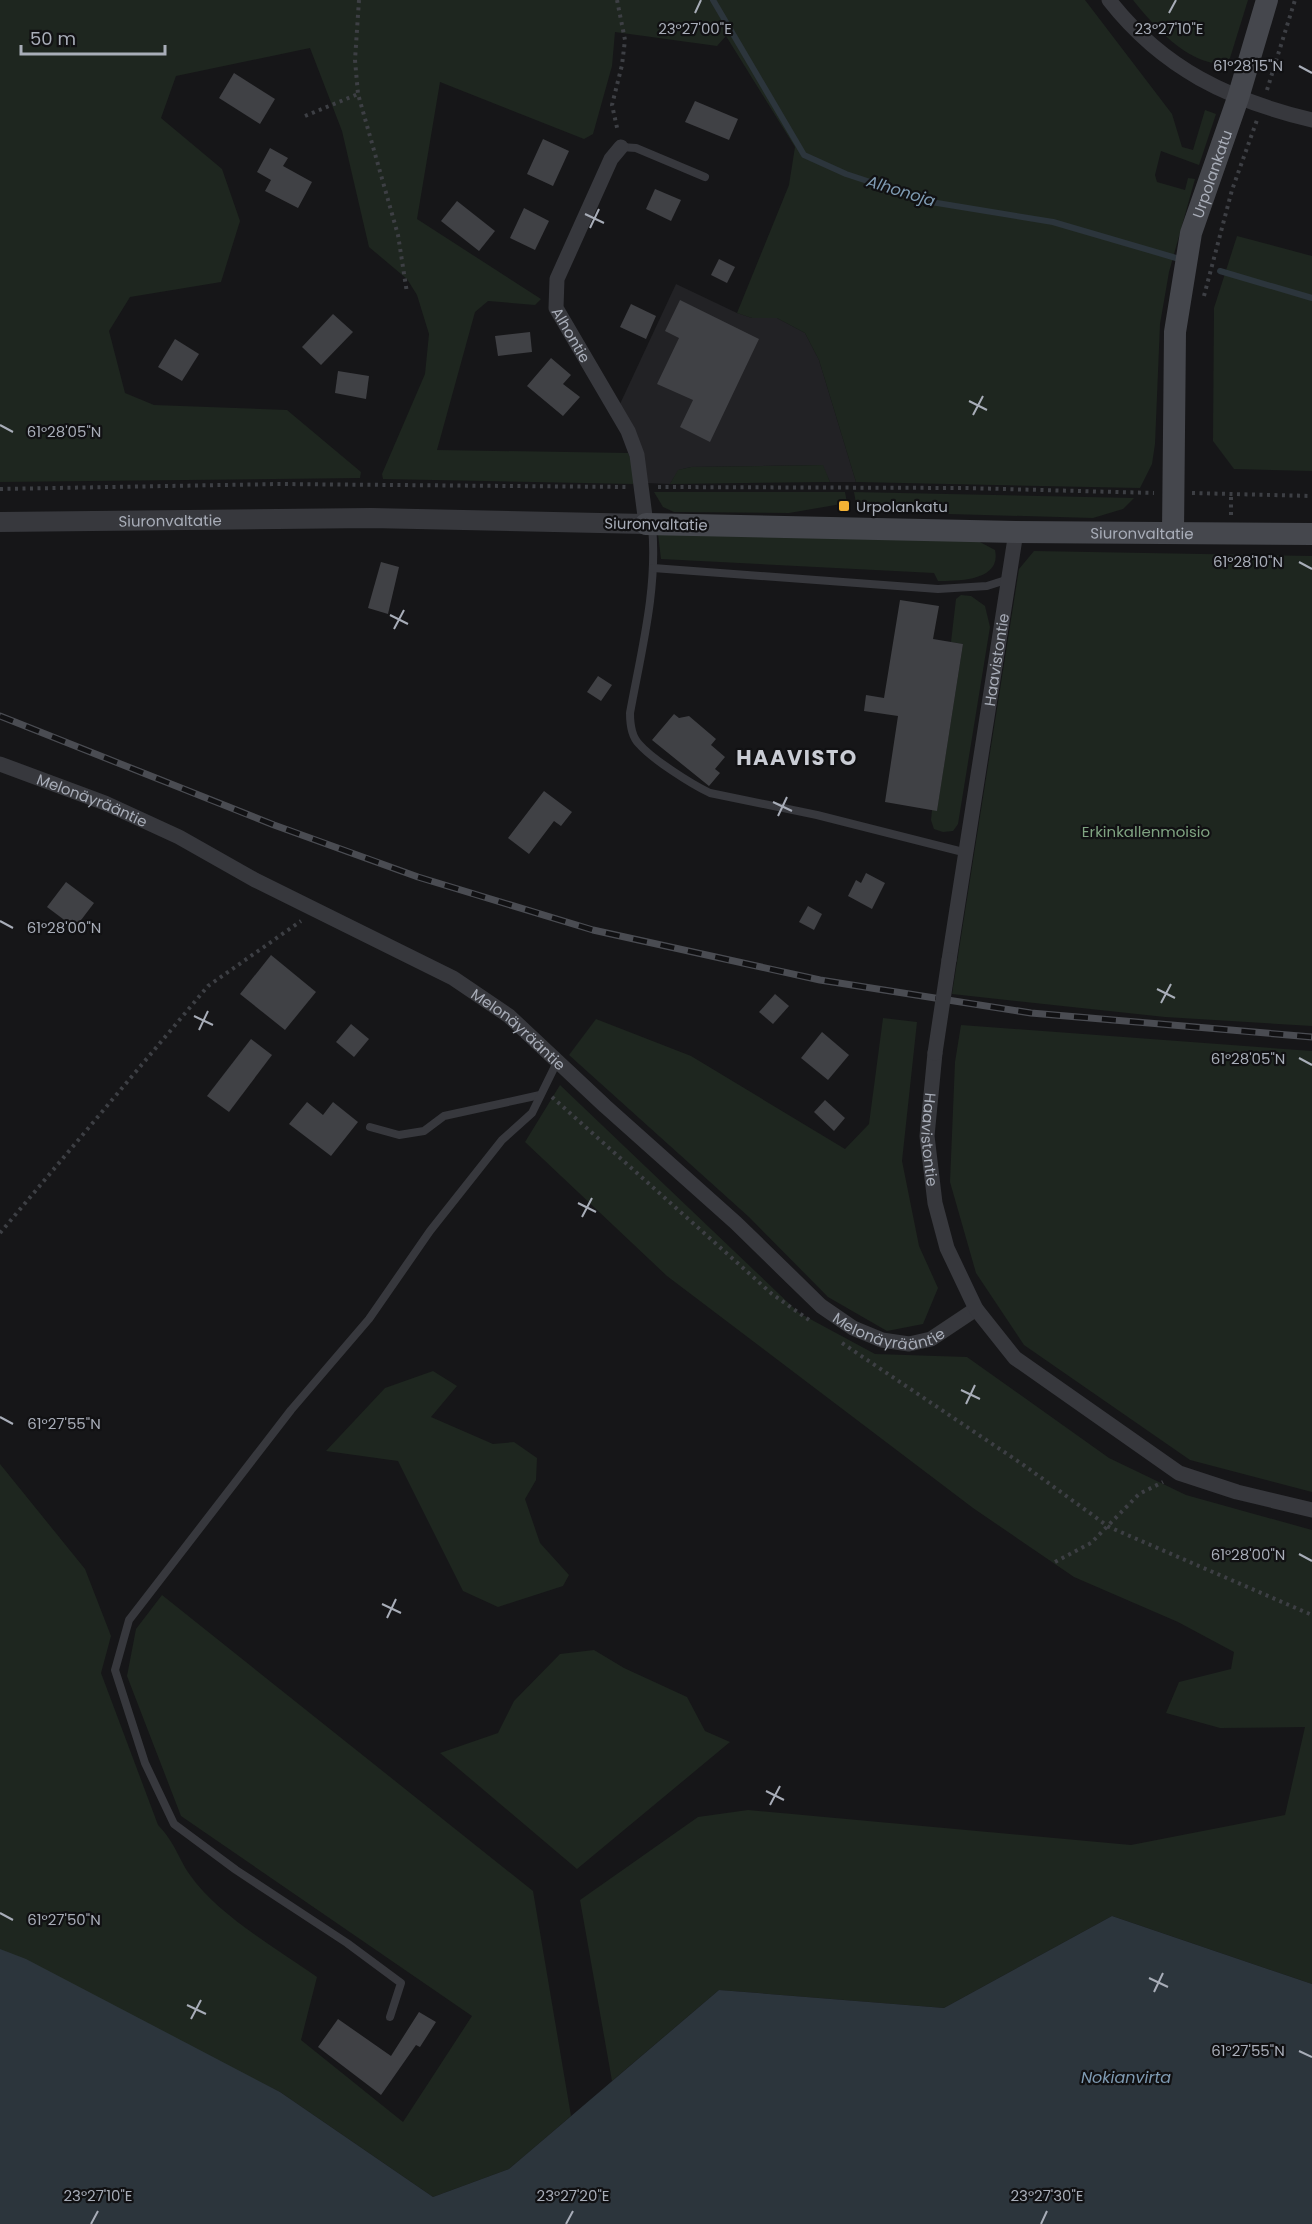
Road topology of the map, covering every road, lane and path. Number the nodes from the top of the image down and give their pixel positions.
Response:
1 (359, 0) edge
2 (617, 0) edge
3 (1109, 0) edge
4 (1267, 0) edge
5 (1295, 0) edge
6 (358, 94) junction
7 (1238, 98) junction
8 (1262, 108) junction
9 (305, 116) dead end
10 (1312, 120) edge
11 (621, 147) junction
12 (705, 177) dead end
13 (407, 293) dead end
14 (1201, 305) dead end
15 (1192, 482) dead end
16 (1192, 493) dead end
17 (0, 522) edge
18 (649, 524) junction
19 (1016, 532) junction
20 (1173, 532) junction
21 (1312, 534) edge
22 (653, 568) junction
23 (1009, 579) junction
24 (0, 764) edge
25 (967, 854) junction
26 (316, 910) junction
27 (558, 1060) junction
28 (541, 1092) junction
29 (370, 1127) dead end
30 (0, 1233) edge
31 (976, 1309) junction
32 (818, 1326) dead end
33 (837, 1340) dead end
34 (1179, 1473) junction
35 (1312, 1510) edge
36 (1109, 1527) junction
37 (1055, 1562) dead end
38 (1312, 1615) edge
39 (390, 2017) dead end

1 - 6 path
2 - 11 path
3 - 7 street
4 - 7 main road, Urpolankatu
5 - 8 path
6 - 9 path
6 - 13 path
7 - 8 street
7 - 20 main road, Urpolankatu
8 - 10 street
8 - 14 path
11 - 12 lane
11 - 18 street, Alhontie
15 - 16 path
17 - 18 street, Siuronvaltatie
18 - 19 main road, Siuronvaltatie
18 - 22 lane
19 - 20 main road, Siuronvaltatie
19 - 23 street, Haavistontie
20 - 21 main road, Siuronvaltatie
22 - 23 lane
22 - 25 lane
23 - 25 street, Haavistontie
24 - 26 street, Melonäyrääntie
25 - 31 street, Haavistontie, bridge
26 - 27 street, Melonäyrääntie
26 - 30 path
27 - 28 lane
27 - 31 street, Melonäyrääntie
28 - 29 lane
28 - 32 path
28 - 39 lane
31 - 34 street, Haavistontie
33 - 36 path
34 - 35 street, Haavistontie
34 - 36 path
36 - 37 path
36 - 38 path

